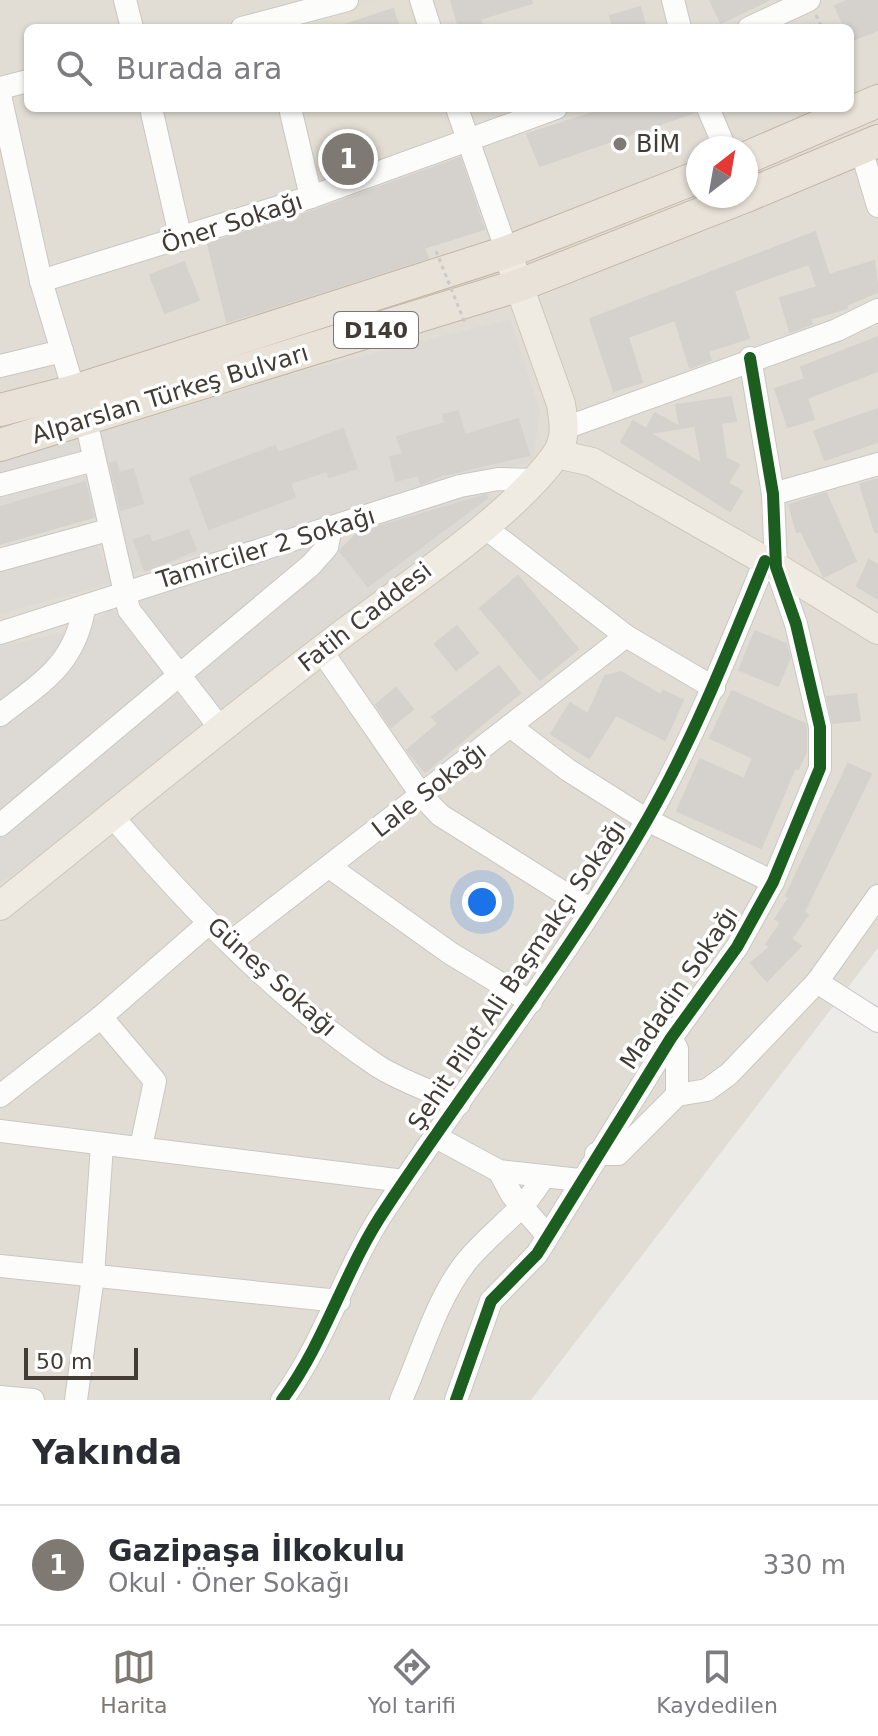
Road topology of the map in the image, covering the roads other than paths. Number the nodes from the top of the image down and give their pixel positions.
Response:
1 (125, 0) edge
2 (347, 0) edge
3 (421, 0) edge
4 (673, 0) edge
5 (809, 0) edge
6 (264, 17) edge
7 (131, 24) edge
8 (429, 24) edge
9 (679, 24) edge
10 (758, 24) edge
11 (24, 82) edge
12 (0, 88) edge
13 (0, 95) edge
14 (878, 101) edge
15 (854, 111) edge
16 (152, 112) edge
17 (291, 112) edge
18 (458, 112) edge
19 (546, 112) edge
20 (710, 112) edge
21 (853, 112) edge
22 (720, 136) edge
23 (469, 142) junction
24 (870, 145) edge
25 (758, 153) edge
26 (686, 182) edge
27 (758, 191) edge
28 (311, 197) junction
29 (878, 206) edge
30 (716, 208) edge
31 (181, 240) junction
32 (507, 252) junction
33 (41, 281) junction
34 (520, 285) junction
35 (878, 310) edge
36 (62, 351) junction
37 (750, 358) junction
38 (0, 366) edge
39 (74, 391) junction
40 (0, 410) edge
41 (86, 421) junction
42 (561, 441) junction
43 (0, 445) edge
44 (94, 460) junction
45 (878, 464) edge
46 (535, 480) junction
47 (0, 485) edge
48 (773, 494) junction
49 (483, 526) junction
50 (331, 528) junction
51 (108, 530) junction
52 (0, 560) edge
53 (771, 564) junction
54 (124, 592) junction
55 (84, 609) junction
56 (878, 630) edge
57 (0, 633) edge
58 (626, 636) junction
59 (321, 650) junction
60 (178, 675) junction
61 (714, 688) junction
62 (0, 715) edge
63 (510, 726) junction
64 (221, 729) junction
65 (422, 796) junction
66 (112, 816) junction
67 (647, 820) junction
68 (0, 825) edge
69 (331, 868) junction
70 (773, 882) junction
71 (878, 896) edge
72 (0, 906) edge
73 (591, 910) junction
74 (209, 923) junction
75 (231, 942) junction
76 (817, 982) junction
77 (531, 1002) junction
78 (101, 1017) junction
79 (878, 1021) edge
80 (671, 1038) junction
81 (677, 1095) junction
82 (0, 1096) edge
83 (459, 1104) junction
84 (0, 1131) edge
85 (436, 1137) junction
86 (102, 1145) junction
87 (141, 1147) junction
88 (596, 1154) junction
89 (499, 1171) junction
90 (544, 1176) junction
91 (579, 1180) junction
92 (404, 1181) junction
93 (524, 1208) junction
94 (547, 1235) junction
95 (0, 1266) edge
96 (93, 1276) junction
97 (339, 1301) junction
98 (0, 1397) edge
99 (33, 1400) edge
100 (76, 1400) edge
101 (282, 1400) edge
102 (401, 1400) edge
103 (456, 1400) edge

1 - 7 street
2 - 6 street
3 - 8 street
4 - 9 street
5 - 10 street
11 - 12 street
13 - 33 street
14 - 15 highway
16 - 31 street
17 - 28 street
18 - 23 street
19 - 23 street, Öner Sokağı
20 - 22 street
21 - 25 highway
23 - 28 street, Öner Sokağı
23 - 32 street
24 - 27 highway, Alparslan Türkeş Bulvarı / D140
24 - 29 street
26 - 32 highway, Alparslan Türkeş Bulvarı / D140
28 - 31 street, Öner Sokağı
30 - 34 highway, Alparslan Türkeş Bulvarı / D140
31 - 33 street, Öner Sokağı
32 - 34 main road
32 - 39 highway, Alparslan Türkeş Bulvarı / D140
33 - 36 street
34 - 41 highway, Alparslan Türkeş Bulvarı / D140
34 - 42 main road
35 - 37 street
36 - 38 street
36 - 39 street
37 - 42 street
37 - 48 street, Şehit Pilot Ali Başmakçı Sokağı
39 - 40 highway, Alparslan Türkeş Bulvarı / D140
41 - 43 highway, Alparslan Türkeş Bulvarı / D140
41 - 44 street
42 - 46 main road, Fatih Caddesi
42 - 53 main road
44 - 47 street
44 - 51 street
45 - 48 street
46 - 49 main road, Fatih Caddesi
46 - 50 street, Tamirciler 2 Sokağı
48 - 53 street, Şehit Pilot Ali Başmakçı Sokağı
49 - 58 street
49 - 59 main road, Fatih Caddesi
50 - 54 street, Tamirciler 2 Sokağı
50 - 60 street
51 - 52 street
51 - 54 street
53 - 56 main road
53 - 61 street, Şehit Pilot Ali Başmakçı Sokağı
53 - 70 street, Madadin Sokağı
54 - 55 street, Tamirciler 2 Sokağı
54 - 60 street
55 - 57 street, Tamirciler 2 Sokağı
55 - 62 street
58 - 61 street
58 - 63 street, Lale Sokağı
59 - 64 main road, Fatih Caddesi
59 - 65 street
60 - 64 street
60 - 68 street
61 - 67 street, Şehit Pilot Ali Başmakçı Sokağı
63 - 65 street, Lale Sokağı
63 - 67 street
64 - 66 main road, Fatih Caddesi
65 - 69 street, Lale Sokağı
65 - 73 street
66 - 72 main road, Fatih Caddesi
66 - 74 street, Güneş Sokağı
67 - 70 street
67 - 73 street, Şehit Pilot Ali Başmakçı Sokağı
69 - 75 street, Lale Sokağı
69 - 77 street
70 - 80 street, Madadin Sokağı
71 - 76 street
73 - 77 street, Şehit Pilot Ali Başmakçı Sokağı
74 - 75 street, Güneş Sokağı
74 - 78 street
75 - 83 street, Güneş Sokağı
76 - 79 street
76 - 81 street
77 - 83 street, Şehit Pilot Ali Başmakçı Sokağı
78 - 82 street
78 - 87 street
80 - 81 street
80 - 88 street, Madadin Sokağı
81 - 88 street
83 - 85 street, Şehit Pilot Ali Başmakçı Sokağı
84 - 86 street
85 - 89 street
85 - 92 street, Şehit Pilot Ali Başmakçı Sokağı
86 - 87 street
86 - 96 street
87 - 92 street
88 - 91 street, Madadin Sokağı
89 - 90 street
89 - 93 street
90 - 91 street
90 - 93 street
91 - 94 street, Madadin Sokağı
92 - 97 street, Şehit Pilot Ali Başmakçı Sokağı
93 - 94 street
93 - 102 street
94 - 103 street, Madadin Sokağı
95 - 96 street
96 - 97 street
96 - 100 street
97 - 101 street, Şehit Pilot Ali Başmakçı Sokağı
98 - 99 street

